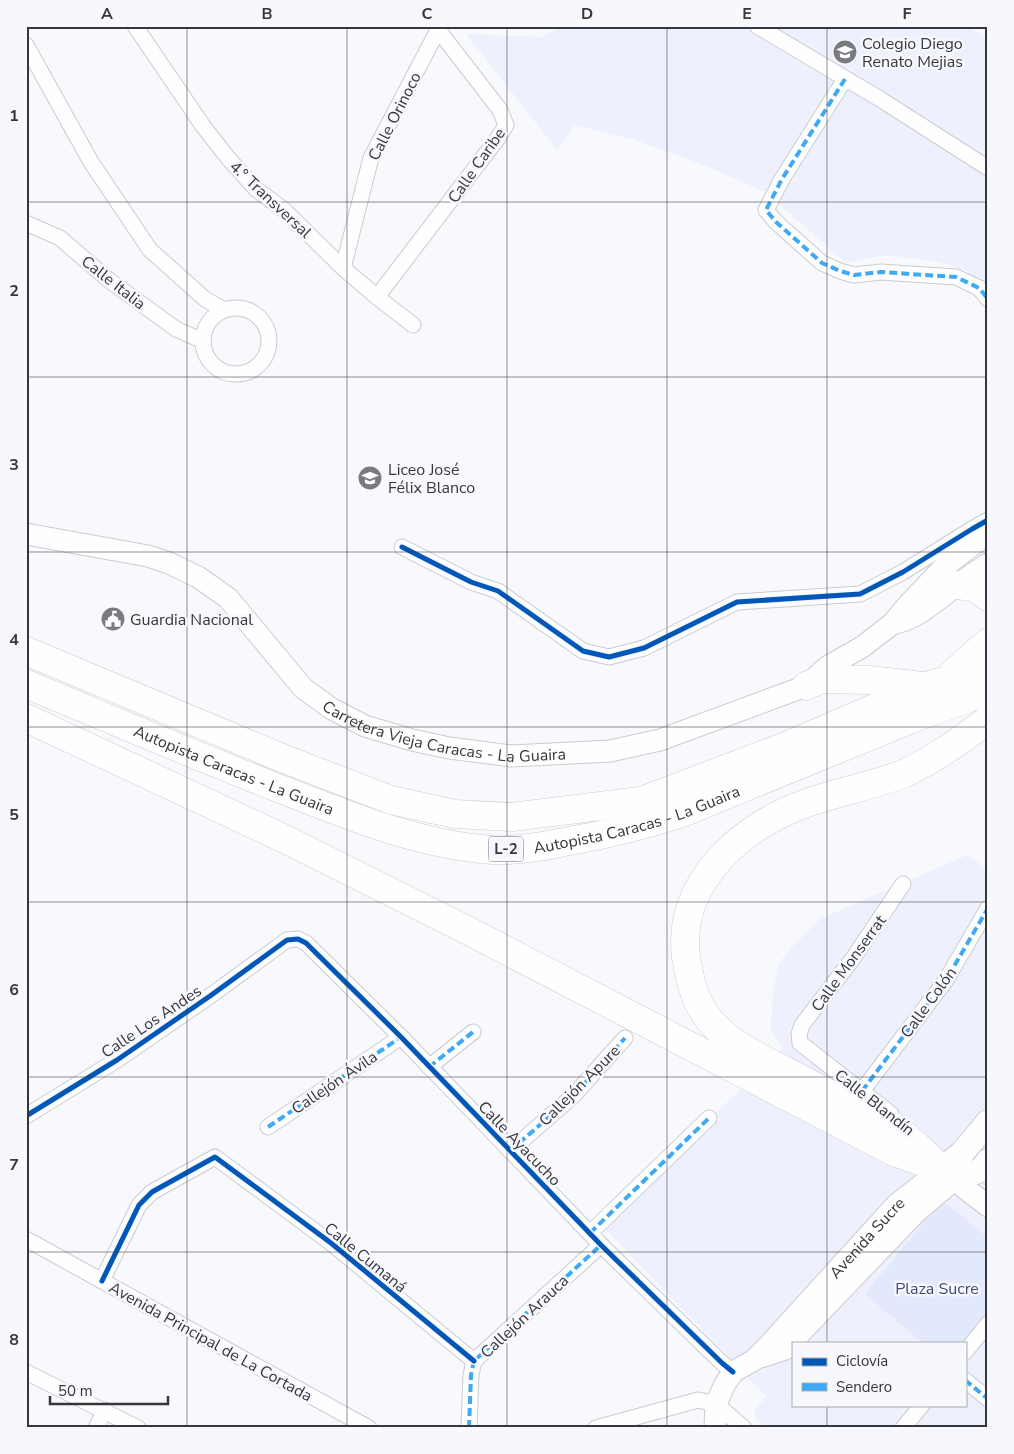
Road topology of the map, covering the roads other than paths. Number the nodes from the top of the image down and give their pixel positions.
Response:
1 (134, 26) edge
2 (756, 26) edge
3 (440, 28) edge
4 (26, 45) edge
5 (845, 79) junction
6 (988, 168) edge
7 (26, 223) edge
8 (343, 268) junction
9 (377, 297) junction
10 (988, 299) edge
11 (224, 310) junction
12 (414, 325) dead end
13 (203, 341) junction
14 (988, 520) edge
15 (988, 533) edge
16 (26, 534) edge
17 (402, 547) dead end
18 (988, 564) edge
19 (958, 585) junction
20 (988, 597) edge
21 (892, 624) junction
22 (988, 642) edge
23 (26, 651) edge
24 (988, 668) edge
25 (934, 683) junction
26 (26, 684) edge
27 (806, 686) junction
28 (988, 691) edge
29 (26, 718) edge
30 (988, 720) edge
31 (903, 884) dead end
32 (988, 908) edge
33 (287, 940) joint
34 (473, 1032) dead end
35 (401, 1037) junction
36 (625, 1038) dead end
37 (800, 1043) joint
38 (429, 1068) junction
39 (862, 1091) junction
40 (26, 1116) edge
41 (709, 1118) dead end
42 (988, 1122) edge
43 (268, 1127) dead end
44 (510, 1151) junction
45 (988, 1161) edge
46 (948, 1174) junction
47 (988, 1206) edge
48 (590, 1233) junction
49 (26, 1239) edge
50 (601, 1245) junction
51 (102, 1281) junction
52 (988, 1324) edge
53 (966, 1351) edge
54 (474, 1362) junction
55 (26, 1372) edge
56 (733, 1372) junction
57 (966, 1381) edge
58 (988, 1399) edge
59 (716, 1404) junction
60 (921, 1406) edge
61 (105, 1410) junction
62 (96, 1428) edge
63 (138, 1428) edge
64 (369, 1428) edge
65 (469, 1428) edge
66 (596, 1428) edge
67 (714, 1428) edge
68 (744, 1428) edge
69 (903, 1428) edge

1 - 8 street, 4.° Transversal
2 - 5 street
3 - 8 street, Calle Orinoco
3 - 9 street, Calle Caribe
4 - 11 street
5 - 6 street
5 - 10 street
7 - 13 street, Calle Italia
8 - 9 street, 4.° Transversal
9 - 12 street, 4.° Transversal
11 - 13 street
11 - 13 street
14 - 17 street
15 - 21 main road
16 - 27 main road, Carretera Vieja Caracas - La Guaira
18 - 19 main road
19 - 20 highway
19 - 21 main road
21 - 27 main road, Carretera Vieja Caracas - La Guaira
22 - 25 highway
23 - 25 highway, Autopista Caracas - La Guaira / L-2
24 - 25 highway, Autopista Caracas - La Guaira / L-2
25 - 27 highway
26 - 28 highway, Autopista Caracas - La Guaira / L-2
29 - 46 highway
30 - 46 highway
31 - 37 street, Calle Monserrat
32 - 39 street, Calle Colón
33 - 35 street, Calle Ayacucho
33 - 40 street, Calle Los Andes
34 - 38 street
35 - 38 street, Calle Ayacucho
35 - 43 street, Callejón Ávila
36 - 44 street, Callejón Apure
37 - 39 street, Calle Blandín
38 - 44 street, Calle Ayacucho
39 - 46 street, Calle Blandín
41 - 48 street
42 - 46 main road, Avenida Sucre
44 - 48 street, Calle Ayacucho
45 - 46 main road, Avenida Sucre
46 - 47 main road
46 - 56 main road, Avenida Sucre
48 - 50 street, Calle Ayacucho
49 - 51 street, Avenida Principal de La Cortada
50 - 54 street, Callejón Arauca
50 - 56 street, Calle Ayacucho
51 - 54 street, Calle Cumaná
51 - 64 street, Avenida Principal de La Cortada
52 - 53 street
54 - 65 street, Callejón Arauca
55 - 61 street
56 - 59 main road
57 - 58 street
59 - 66 street
59 - 67 main road
59 - 68 street
60 - 69 street
61 - 62 street
61 - 63 street

